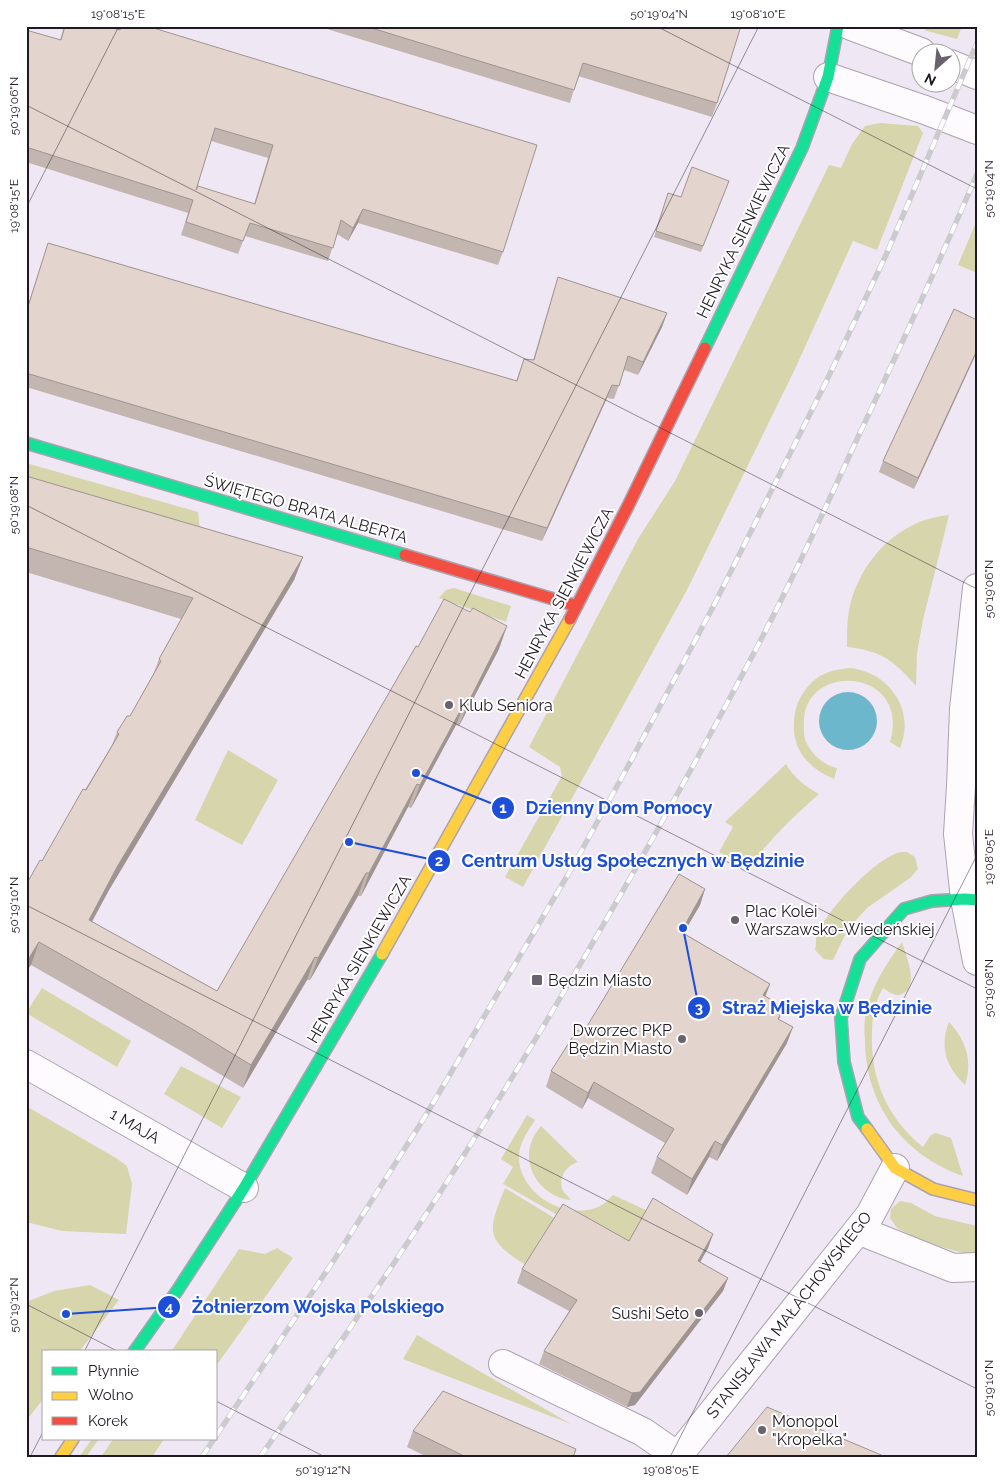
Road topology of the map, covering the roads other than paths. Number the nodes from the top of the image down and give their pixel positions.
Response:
1 (838, 26) edge
2 (851, 26) edge
3 (910, 48) edge
4 (960, 68) edge
5 (977, 75) edge
6 (828, 77) junction
7 (977, 130) edge
8 (26, 443) edge
9 (977, 588) edge
10 (578, 606) junction
11 (971, 900) edge
12 (977, 961) edge
13 (26, 1064) edge
14 (895, 1168) junction
15 (244, 1188) junction
16 (977, 1200) edge
17 (858, 1230) junction
18 (977, 1267) edge
19 (135, 1350) edge
20 (503, 1364) dead end
21 (73, 1440) edge
22 (678, 1456) edge
23 (61, 1457) edge

1 - 6 street, HENRYKA SIENKIEWICZA
2 - 3 street
4 - 5 street
6 - 7 street
6 - 10 street, HENRYKA SIENKIEWICZA
8 - 10 street, ŚWIĘTEGO BRATA ALBERTA
9 - 11 street
10 - 15 street, HENRYKA SIENKIEWICZA
11 - 12 street
11 - 14 street
13 - 15 street, 1 MAJA
14 - 16 street
14 - 17 street, STANISŁAWA MAŁACHOWSKIEGO
15 - 19 street, HENRYKA SIENKIEWICZA
17 - 18 street
17 - 22 street, STANISŁAWA MAŁACHOWSKIEGO
20 - 22 street
21 - 23 street

